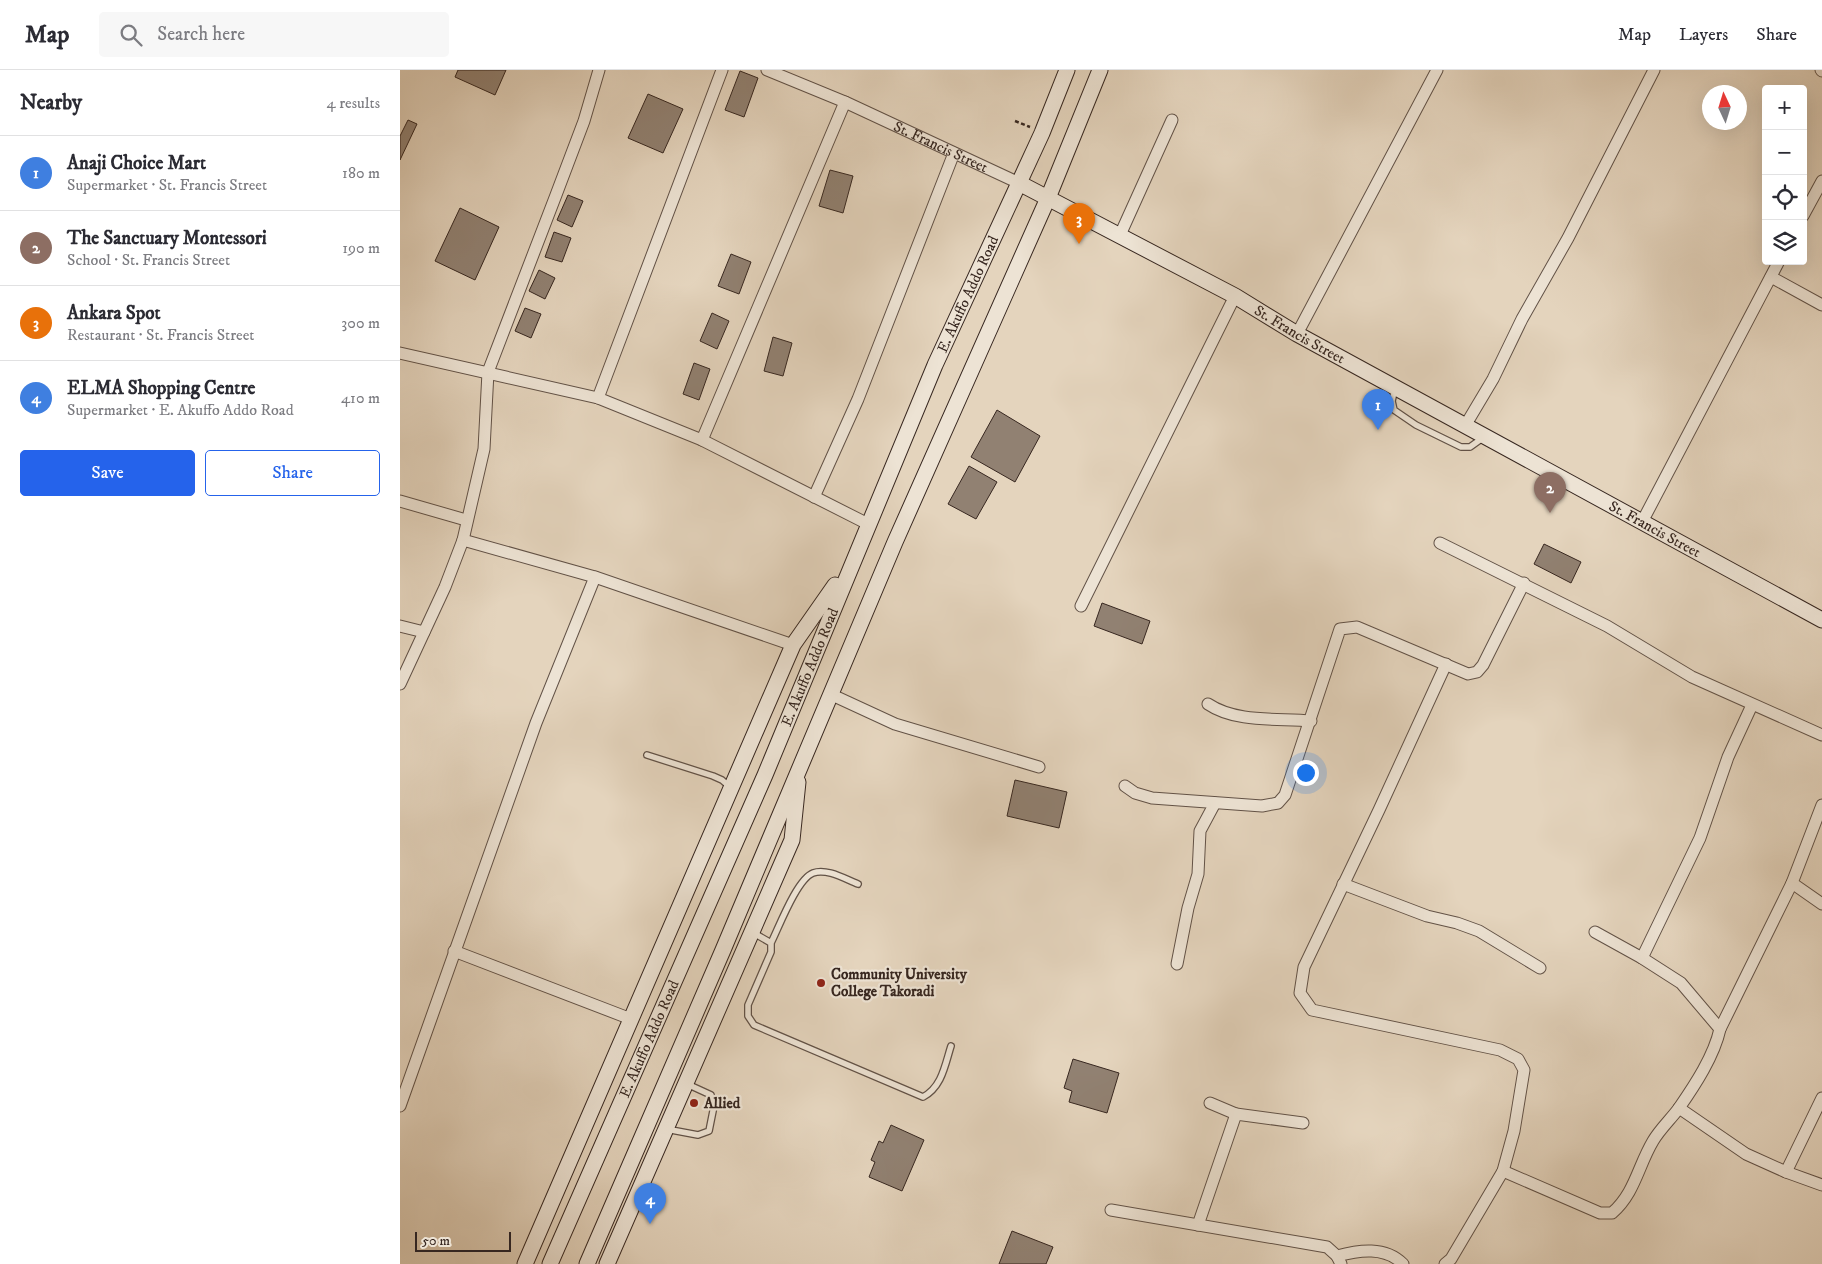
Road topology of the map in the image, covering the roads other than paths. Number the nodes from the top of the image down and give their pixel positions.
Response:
1 (599, 70) edge
2 (722, 70) edge
3 (767, 70) edge
4 (1067, 70) edge
5 (1100, 70) edge
6 (1437, 70) edge
7 (1654, 70) edge
8 (845, 102) junction
9 (1172, 120) dead end
10 (954, 153) junction
11 (1822, 181) edge
12 (1020, 183) junction
13 (1048, 198) junction
14 (1807, 209) edge
15 (1120, 236) junction
16 (1777, 265) edge
17 (1771, 277) junction
18 (1235, 296) junction
19 (1822, 305) edge
20 (1297, 334) junction
21 (400, 353) edge
22 (488, 372) junction
23 (1395, 388) junction
24 (598, 398) junction
25 (1465, 426) junction
26 (1484, 437) junction
27 (702, 440) junction
28 (814, 497) junction
29 (400, 501) edge
30 (466, 520) junction
31 (1642, 522) junction
32 (868, 524) junction
33 (463, 540) junction
34 (1440, 543) dead end
35 (851, 564) junction
36 (595, 577) junction
37 (1524, 583) junction
38 (1081, 606) dead end
39 (1822, 620) edge
40 (400, 626) edge
41 (424, 632) junction
42 (793, 646) junction
43 (1446, 664) junction
44 (400, 684) edge
45 (830, 694) junction
46 (1208, 704) dead end
47 (1752, 705) junction
48 (1311, 721) junction
49 (1822, 735) edge
50 (648, 755) dead end
51 (800, 766) junction
52 (1039, 767) dead end
53 (1125, 786) dead end
54 (731, 789) junction
55 (1215, 803) junction
56 (1822, 805) edge
57 (1792, 883) junction
58 (858, 884) dead end
59 (1342, 884) junction
60 (1822, 904) edge
61 (752, 932) junction
62 (1595, 932) dead end
63 (771, 943) junction
64 (454, 951) junction
65 (1642, 958) junction
66 (1177, 964) dead end
67 (1540, 968) dead end
68 (631, 1019) junction
69 (1720, 1029) junction
70 (951, 1046) dead end
71 (686, 1083) junction
72 (1822, 1098) edge
73 (1210, 1103) dead end
74 (400, 1106) edge
75 (1679, 1108) junction
76 (1236, 1114) junction
77 (1303, 1124) dead end
78 (666, 1130) junction
79 (1503, 1172) junction
80 (1786, 1172) junction
81 (1822, 1184) edge
82 (1111, 1210) dead end
83 (1198, 1224) junction
84 (1339, 1260) edge
85 (525, 1264) edge
86 (550, 1264) edge
87 (587, 1264) edge
88 (607, 1264) edge
89 (1403, 1264) edge
90 (1445, 1264) edge

1 - 22 street
2 - 24 street
3 - 8 street, St. Francis Street
4 - 12 main road, E. Akuffo Addo Road
5 - 13 main road, E. Akuffo Addo Road
6 - 20 street
7 - 25 street
8 - 10 street, St. Francis Street
8 - 27 street
9 - 15 street
10 - 12 street, St. Francis Street
10 - 28 street
11 - 14 street
12 - 13 main road, St. Francis Street
12 - 32 main road, E. Akuffo Addo Road
13 - 15 main road, St. Francis Street
13 - 45 main road, E. Akuffo Addo Road
15 - 18 main road, St. Francis Street
16 - 17 street
17 - 19 street
17 - 31 street
18 - 20 main road, St. Francis Street
18 - 38 street
20 - 23 main road, St. Francis Street
21 - 22 street
22 - 24 street
22 - 30 street
23 - 25 main road, St. Francis Street
23 - 26 lane
24 - 27 street
25 - 26 main road, St. Francis Street
26 - 31 main road, St. Francis Street
27 - 28 street
28 - 32 street
29 - 30 street
30 - 33 street
31 - 39 main road, St. Francis Street
32 - 35 main road, E. Akuffo Addo Road
33 - 36 street
33 - 41 street
34 - 37 street
35 - 42 main road
35 - 86 main road, E. Akuffo Addo Road
36 - 42 street
36 - 64 street
37 - 43 street
37 - 47 street
40 - 41 street
41 - 44 street
42 - 54 main road
43 - 48 street
43 - 59 street
45 - 51 main road, E. Akuffo Addo Road
45 - 52 street
46 - 48 street
47 - 49 street
47 - 65 street
48 - 55 street
50 - 54 lane
51 - 61 main road
51 - 87 main road, E. Akuffo Addo Road
53 - 55 street
54 - 68 main road
55 - 66 street
56 - 57 street
57 - 60 street
57 - 69 street
58 - 63 lane
59 - 67 street
59 - 79 street
61 - 63 lane
61 - 71 main road
62 - 65 street
63 - 70 lane
64 - 68 street
64 - 74 street
65 - 69 street
68 - 85 main road
69 - 75 street
71 - 78 main road
71 - 78 lane
72 - 80 street
73 - 76 street
75 - 79 street
75 - 80 street
76 - 77 street
76 - 83 street
78 - 88 main road
79 - 90 street
80 - 81 street
82 - 83 street
83 - 84 street
84 - 89 street

